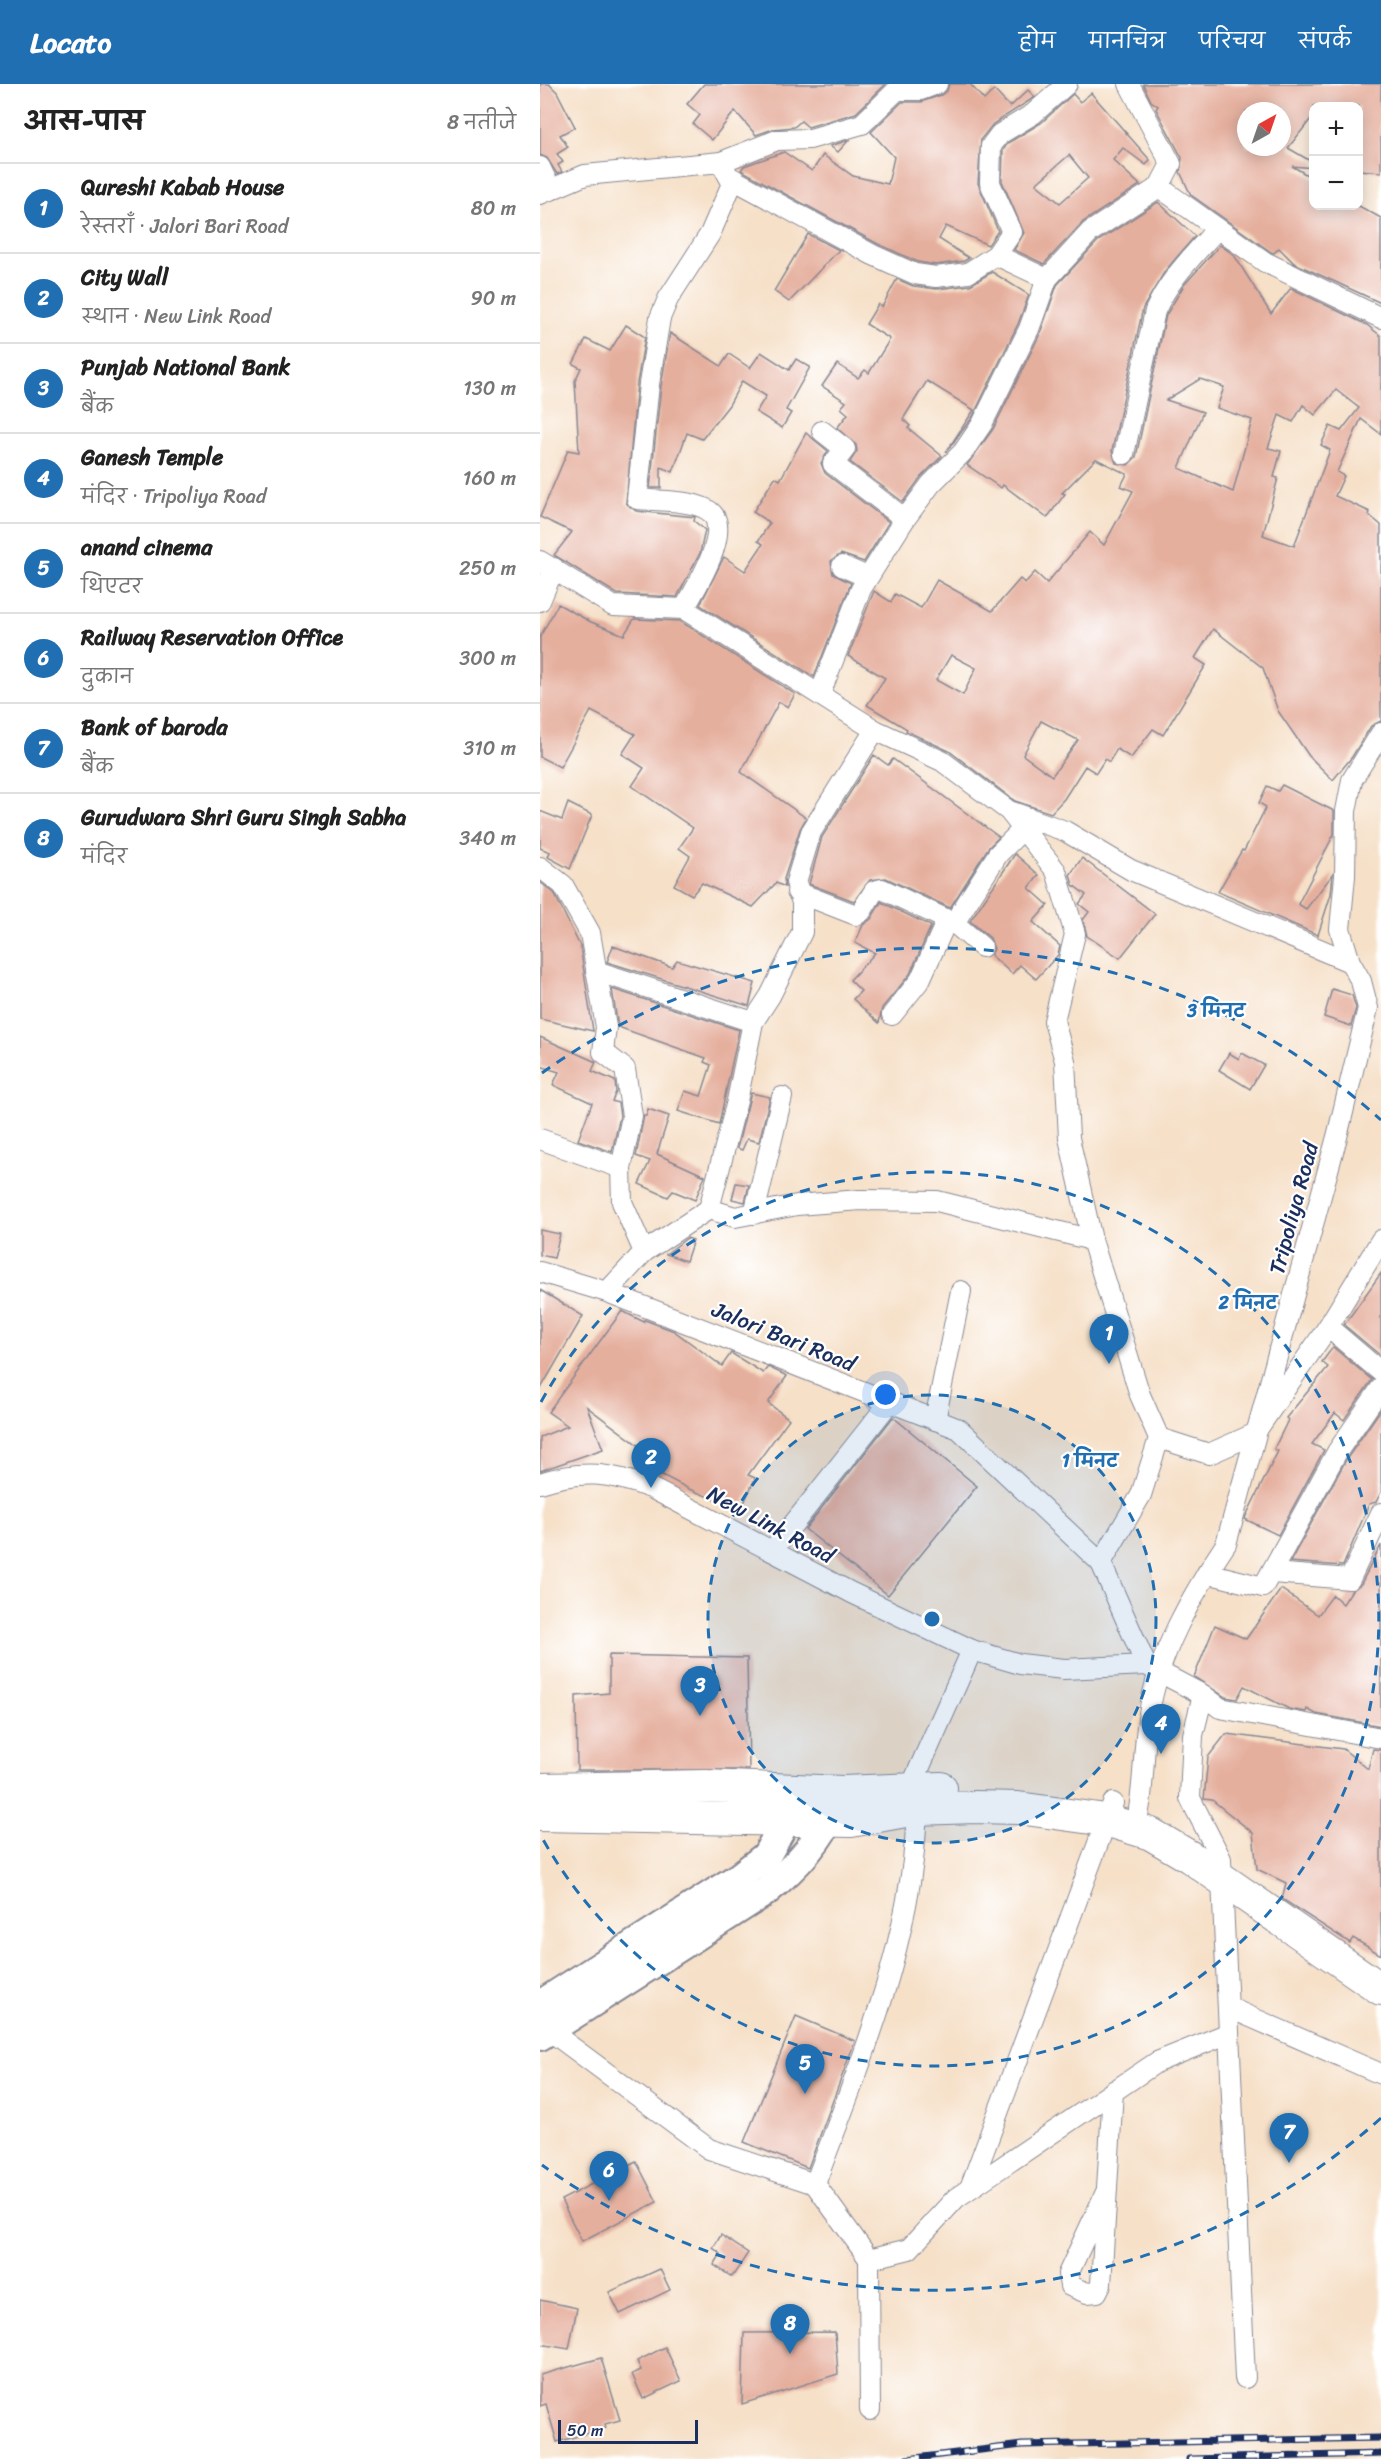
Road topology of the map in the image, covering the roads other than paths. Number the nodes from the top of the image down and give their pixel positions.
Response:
1 (937, 84) edge
2 (1067, 84) edge
3 (1130, 84) edge
4 (721, 162) junction
5 (540, 167) edge
6 (734, 179) junction
7 (1159, 187) junction
8 (546, 192) edge
9 (1217, 229) junction
10 (996, 255) junction
11 (1047, 279) junction
12 (1381, 318) edge
13 (822, 431) dead end
14 (1124, 454) dead end
15 (904, 519) junction
16 (547, 565) edge
17 (842, 567) dead end
18 (867, 577) junction
19 (540, 602) edge
20 (684, 609) junction
21 (820, 694) junction
22 (875, 730) junction
23 (1381, 733) edge
24 (1009, 811) junction
25 (1023, 829) junction
26 (540, 867) edge
27 (797, 892) junction
28 (951, 921) junction
29 (982, 947) dead end
30 (1350, 962) junction
31 (596, 971) junction
32 (1381, 990) edge
33 (1368, 1008) junction
34 (892, 1015) dead end
35 (753, 1022) junction
36 (782, 1097) dead end
37 (540, 1139) edge
38 (621, 1168) junction
39 (710, 1209) junction
40 (754, 1214) junction
41 (1092, 1240) junction
42 (1381, 1240) edge
43 (644, 1252) junction
44 (540, 1272) edge
45 (961, 1291) dead end
46 (607, 1292) junction
47 (1328, 1328) junction
48 (1381, 1372) edge
49 (1381, 1388) edge
50 (889, 1403) junction
51 (935, 1420) junction
52 (1254, 1434) junction
53 (1159, 1438) junction
54 (540, 1483) edge
55 (1381, 1514) edge
56 (772, 1551) junction
57 (1101, 1563) junction
58 (1207, 1573) junction
59 (1272, 1573) junction
60 (972, 1650) junction
61 (1151, 1668) junction
62 (1203, 1695) junction
63 (1381, 1738) edge
64 (540, 1789) edge
65 (801, 1790) junction
66 (843, 1792) junction
67 (914, 1796) junction
68 (540, 1815) edge
69 (1123, 1815) junction
70 (789, 1818) junction
71 (830, 1821) junction
72 (1222, 1870) junction
73 (1381, 1968) edge
74 (1381, 1989) edge
75 (1230, 2008) junction
76 (542, 2023) edge
77 (1229, 2033) junction
78 (1381, 2074) edge
79 (1113, 2091) junction
80 (815, 2184) junction
81 (970, 2188) junction
82 (1107, 2190) dead end
83 (869, 2259) junction
84 (1245, 2378) dead end
85 (870, 2410) dead end

1 - 4 street
2 - 10 street
3 - 7 street
4 - 6 street
4 - 8 street
5 - 8 street
6 - 10 street
6 - 20 street
7 - 9 street
7 - 11 street
9 - 12 street
9 - 14 street
10 - 11 street
11 - 15 street
13 - 15 street
15 - 18 street
16 - 19 street
16 - 20 street
17 - 18 street
18 - 21 street
20 - 21 street
21 - 22 street
22 - 24 street
22 - 27 street
23 - 30 street, Tripoliya Road
24 - 25 street
24 - 30 street
25 - 28 street
25 - 41 street
26 - 31 street
27 - 28 street
27 - 35 street
28 - 29 street
28 - 34 street
30 - 33 street, Tripoliya Road
31 - 35 street
31 - 38 street
32 - 33 street
33 - 52 street, Tripoliya Road
35 - 39 street
36 - 40 street
37 - 38 street
38 - 43 street
39 - 40 street
39 - 43 street
40 - 41 street
41 - 53 street
42 - 47 street
43 - 46 street
44 - 46 street, Jalori Bari Road
45 - 51 street
46 - 50 street, Jalori Bari Road
47 - 48 street
47 - 52 street
49 - 59 street
50 - 51 street, Jalori Bari Road
50 - 56 street
51 - 57 street, Jalori Bari Road
52 - 53 street
52 - 58 street, Tripoliya Road
53 - 57 street
54 - 56 street, New Link Road
55 - 59 street
56 - 60 street, New Link Road
57 - 61 street, Jalori Bari Road
58 - 59 street
58 - 61 street, Tripoliya Road
60 - 61 street, New Link Road
60 - 67 street
61 - 62 street
61 - 69 street, Tripoliya Road
62 - 63 street
62 - 72 street
64 - 65 main road
65 - 66 main road
65 - 70 street
66 - 67 main road
66 - 71 street
67 - 69 main road
67 - 71 main road
67 - 80 street
68 - 70 main road
69 - 72 main road
69 - 81 street, Tripoliya Road
70 - 71 main road
70 - 76 street
71 - 76 street
72 - 73 main road
72 - 74 main road
72 - 75 street
75 - 77 street
75 - 78 street
76 - 80 street
77 - 79 street
77 - 84 street
79 - 81 street
79 - 82 street
80 - 83 street
81 - 83 street
83 - 85 street

